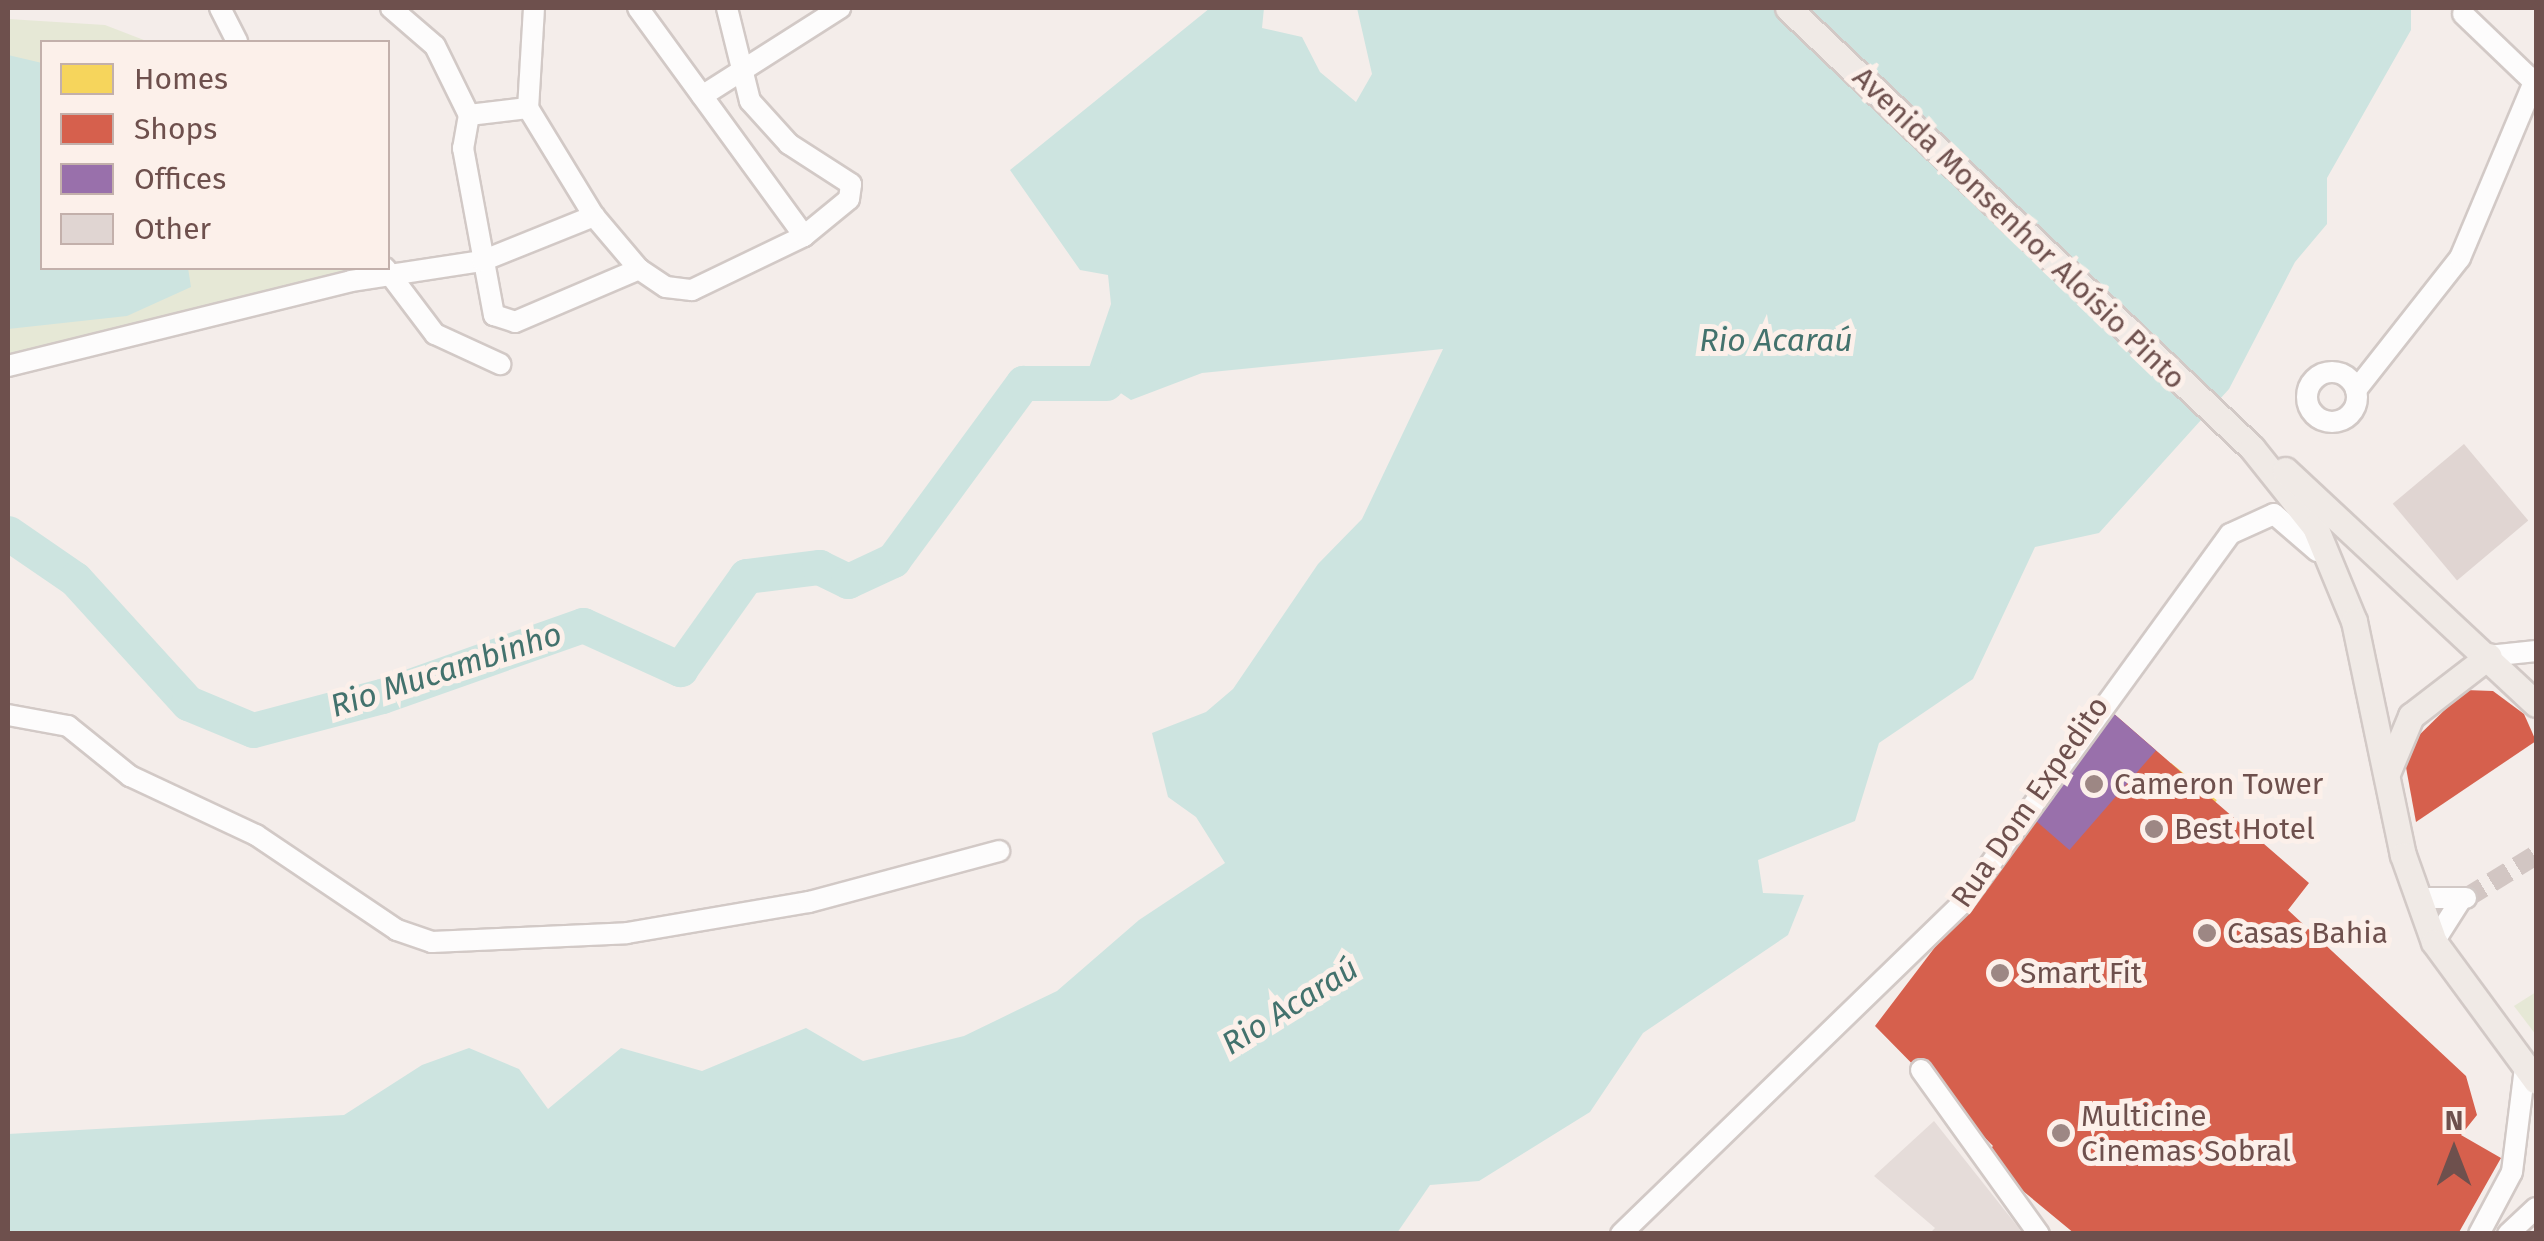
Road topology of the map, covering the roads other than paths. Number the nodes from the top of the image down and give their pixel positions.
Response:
1 (220, 8) edge
2 (391, 8) edge
3 (534, 8) edge
4 (638, 8) edge
5 (727, 8) edge
6 (840, 8) edge
7 (1788, 8) edge
8 (2463, 14) dead end
9 (236, 40) edge
10 (738, 76) junction
11 (2536, 80) edge
12 (702, 96) junction
13 (528, 108) junction
14 (469, 115) junction
15 (594, 216) junction
16 (804, 236) junction
17 (482, 261) junction
18 (639, 269) junction
19 (388, 271) edge
20 (500, 364) dead end
21 (8, 366) edge
22 (2356, 390) dead end
23 (2252, 448) junction
24 (2339, 579) junction
25 (2536, 651) edge
26 (2489, 656) junction
27 (2536, 704) edge
28 (8, 715) edge
29 (2387, 790) junction
30 (999, 851) dead end
31 (2418, 898) junction
32 (2434, 942) junction
33 (1922, 1070) dead end
34 (2531, 1074) edge
35 (2536, 1208) edge
36 (1621, 1234) edge
37 (2039, 1234) edge
38 (2479, 1234) edge
39 (2508, 1234) edge

1 - 9 street
2 - 14 street
3 - 13 street
4 - 12 street
5 - 10 street
6 - 10 street
7 - 23 main road, Avenida Monsenhor Aloísio Pinto
8 - 11 street
10 - 12 street
10 - 16 street
11 - 22 street
12 - 16 street
13 - 14 street
13 - 15 street
14 - 17 street
15 - 17 street
15 - 18 street
16 - 18 street
17 - 18 street
17 - 19 street
19 - 20 street
19 - 21 street
23 - 24 main road, Avenida Monsenhor Aloísio Pinto
23 - 26 main road, Avenida Monsenhor Aloísio Pinto
24 - 29 main road, Avenida Monsenhor Aloísio Pinto
24 - 36 street, Rua Dom Expedito
25 - 26 street
26 - 27 main road, Avenida Monsenhor Aloísio Pinto
26 - 29 main road
28 - 30 street
29 - 31 main road, Avenida Monsenhor Aloísio Pinto
31 - 32 main road, Avenida Monsenhor Aloísio Pinto
31 - 32 street
32 - 34 main road, Avenida Monsenhor Aloísio Pinto
33 - 37 street
34 - 38 street
35 - 39 street

